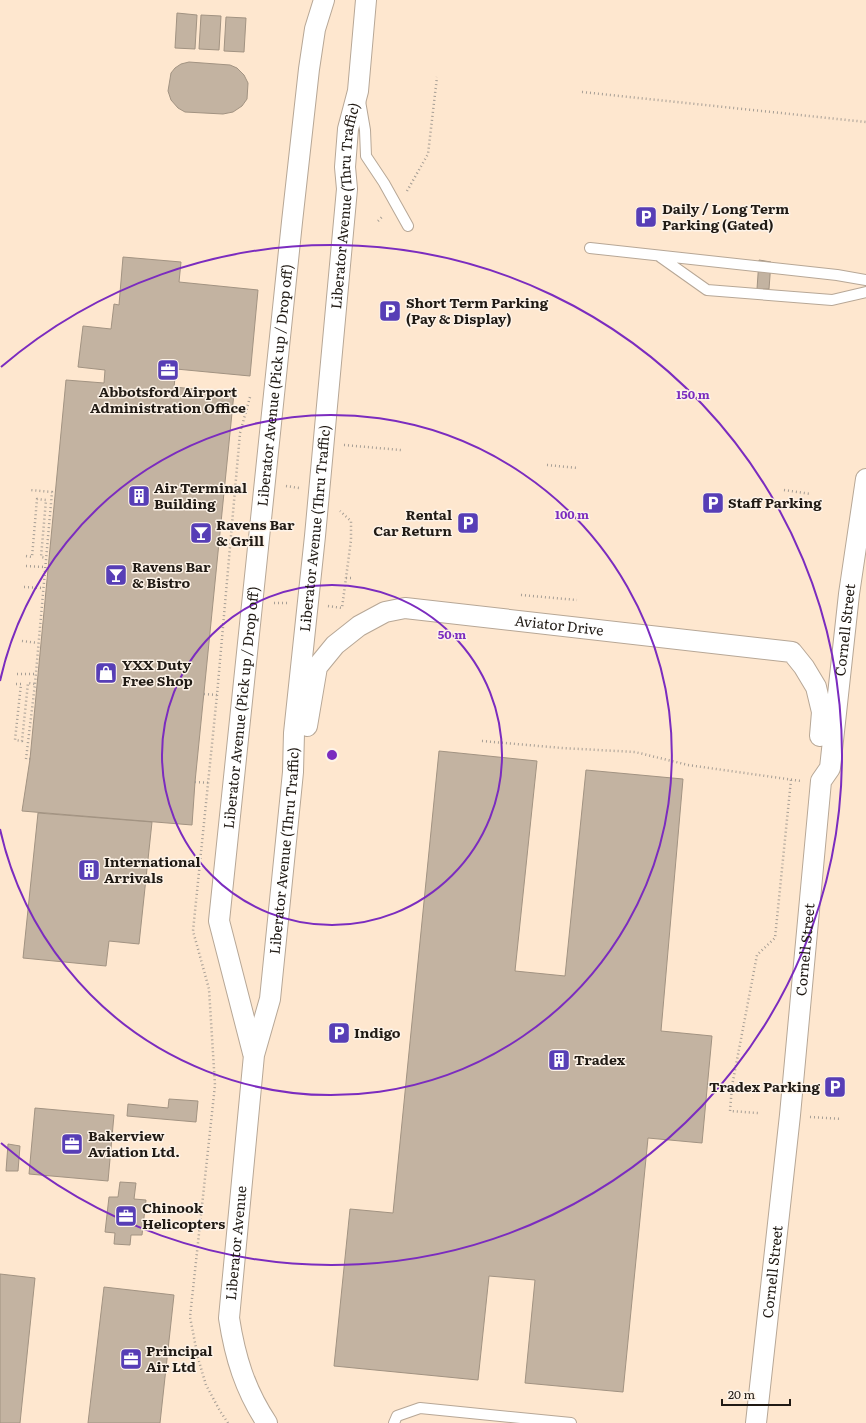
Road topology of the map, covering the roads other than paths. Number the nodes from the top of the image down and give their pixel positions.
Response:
1 (324, 0) edge
2 (366, 0) edge
3 (358, 91) junction
4 (408, 226) dead end
5 (590, 248) dead end
6 (658, 255) junction
7 (866, 280) edge
8 (866, 292) edge
9 (866, 478) edge
10 (294, 772) junction
11 (812, 781) junction
12 (254, 1055) junction
13 (267, 1423) edge
14 (394, 1423) edge
15 (571, 1423) edge
16 (756, 1423) edge

1 - 12 street, Liberator Avenue (Pick up / Drop off)
2 - 3 street, Liberator Avenue (Thru Traffic)
3 - 4 lane
3 - 10 street, Liberator Avenue (Thru Traffic)
5 - 6 lane
6 - 7 lane
6 - 8 lane
9 - 11 street, Cornell Street
10 - 11 street, Aviator Drive
10 - 12 street, Liberator Avenue (Thru Traffic)
11 - 16 street, Cornell Street
12 - 13 street, Liberator Avenue
14 - 15 lane

